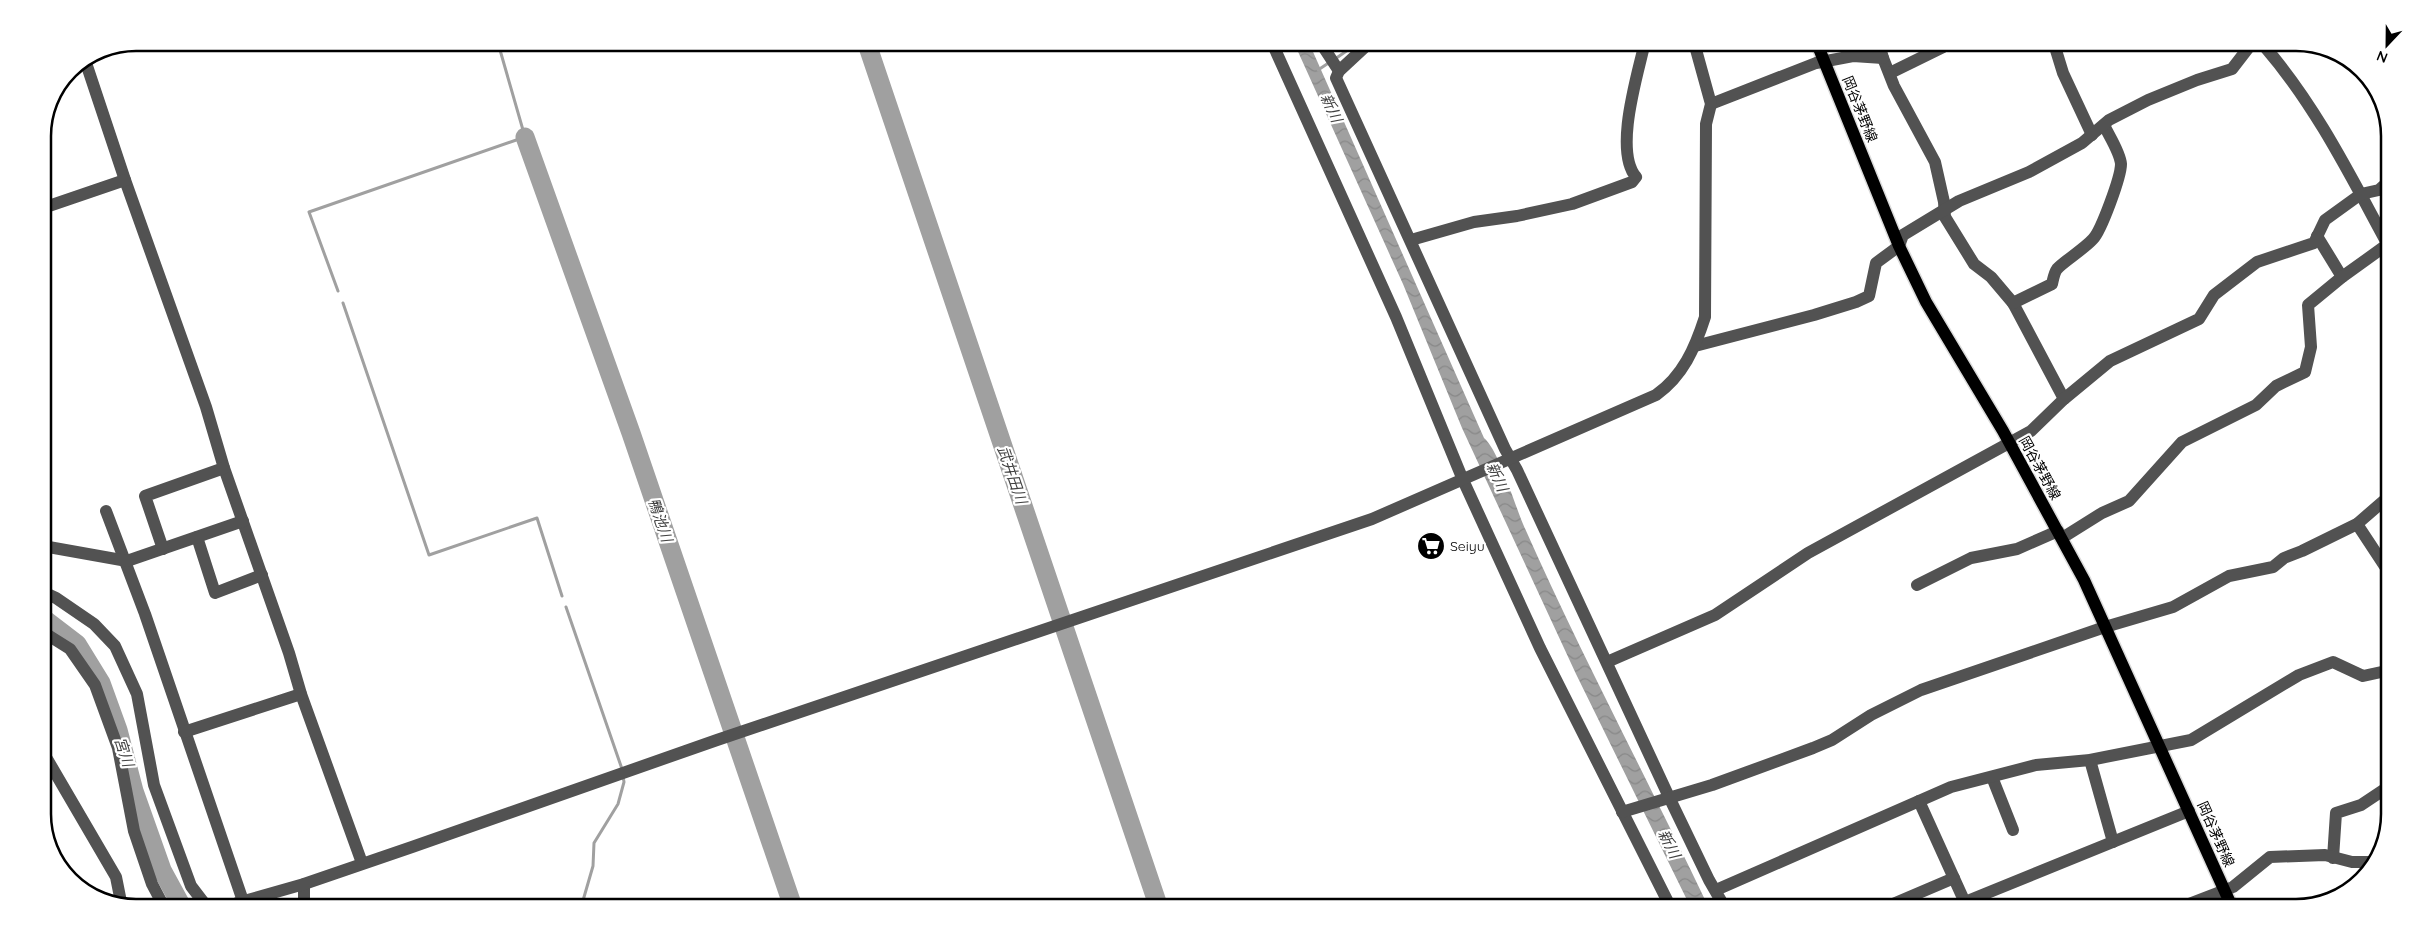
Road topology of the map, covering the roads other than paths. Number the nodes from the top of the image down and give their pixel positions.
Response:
1 (1276, 51) edge
2 (1326, 51) edge
3 (1361, 51) edge
4 (1643, 51) edge
5 (1696, 51) edge
6 (1820, 51) edge
7 (1935, 51) edge
8 (2056, 51) edge
9 (2246, 51) edge
10 (2269, 51) edge
11 (1881, 52) edge
12 (1824, 63) junction
13 (87, 67) edge
14 (1339, 71) junction
15 (1890, 73) junction
16 (1711, 104) junction
17 (2104, 125) junction
18 (2092, 135) junction
19 (125, 180) junction
20 (2381, 188) edge
21 (2362, 194) junction
22 (51, 205) edge
23 (1945, 210) junction
24 (2381, 231) edge
25 (2317, 236) junction
26 (1411, 240) junction
27 (1899, 246) junction
28 (2381, 250) edge
29 (2342, 277) junction
30 (2013, 303) junction
31 (1695, 346) junction
32 (2064, 399) junction
33 (2008, 443) junction
34 (1509, 461) junction
35 (224, 468) junction
36 (1469, 478) junction
37 (2381, 503) edge
38 (106, 511) dead end
39 (243, 521) junction
40 (2356, 524) junction
41 (2060, 534) junction
42 (197, 537) junction
43 (51, 547) edge
44 (163, 549) junction
45 (126, 561) junction
46 (2381, 561) edge
47 (262, 575) junction
48 (1917, 585) dead end
49 (51, 597) edge
50 (2105, 627) junction
51 (51, 637) edge
52 (1607, 662) junction
53 (2381, 672) edge
54 (301, 694) junction
55 (184, 732) junction
56 (2160, 747) junction
57 (2090, 760) junction
58 (1992, 777) junction
59 (51, 778) edge
60 (2381, 792) edge
61 (1667, 798) junction
62 (1919, 801) junction
63 (1628, 810) junction
64 (2189, 811) junction
65 (2013, 830) dead end
66 (2113, 842) junction
67 (2333, 858) junction
68 (2365, 862) edge
69 (362, 864) junction
70 (1954, 878) junction
71 (304, 884) junction
72 (1716, 890) junction
73 (2224, 890) junction
74 (120, 897) edge
75 (160, 899) edge
76 (201, 899) edge
77 (239, 899) edge
78 (251, 899) edge
79 (304, 899) edge
80 (1667, 899) edge
81 (1720, 899) edge
82 (1903, 899) edge
83 (1963, 899) edge
84 (1980, 899) edge
85 (2201, 899) edge
86 (2228, 899) edge

1 - 36 street
2 - 14 street
3 - 14 street
4 - 26 street
5 - 16 street
6 - 12 main road, 岡谷茅野線
7 - 15 street
8 - 18 street
9 - 17 street
10 - 21 street
11 - 12 street
11 - 15 street
12 - 16 street
12 - 27 main road, 岡谷茅野線
13 - 19 street
14 - 26 street
15 - 23 street
16 - 31 street
17 - 18 street
17 - 30 street
18 - 23 street
19 - 22 street
19 - 35 street
20 - 21 street
21 - 24 street
21 - 25 street
23 - 27 street
23 - 30 street
25 - 29 street
25 - 32 street
26 - 34 street
27 - 31 street
27 - 33 main road, 岡谷茅野線
28 - 29 street
29 - 41 street
30 - 32 street
31 - 34 street
32 - 33 street
33 - 41 main road, 岡谷茅野線
33 - 52 street
34 - 36 street
34 - 52 street
35 - 39 street
35 - 44 street
36 - 63 street
36 - 69 street
37 - 40 street
38 - 45 street
39 - 42 street
39 - 47 street
40 - 46 street
40 - 50 street
41 - 48 street
41 - 50 main road, 岡谷茅野線
42 - 44 street
42 - 47 street
43 - 45 street
44 - 45 street
45 - 55 street
47 - 54 street
49 - 76 street
50 - 56 main road, 岡谷茅野線
50 - 61 street
51 - 75 street
52 - 61 street
53 - 56 street
54 - 55 street
54 - 69 street
55 - 77 street
56 - 57 street
56 - 64 main road, 岡谷茅野線
57 - 58 street
57 - 66 street
58 - 62 street
58 - 65 street
59 - 74 street
60 - 67 street
61 - 63 street
61 - 72 street
62 - 70 street
62 - 72 street
63 - 80 street
64 - 66 street
64 - 73 main road, 岡谷茅野線
66 - 84 street
67 - 68 street
67 - 73 street
69 - 71 street
70 - 82 street
70 - 83 street
71 - 78 street
71 - 79 street
72 - 81 street
73 - 85 street
73 - 86 main road, 岡谷茅野線

